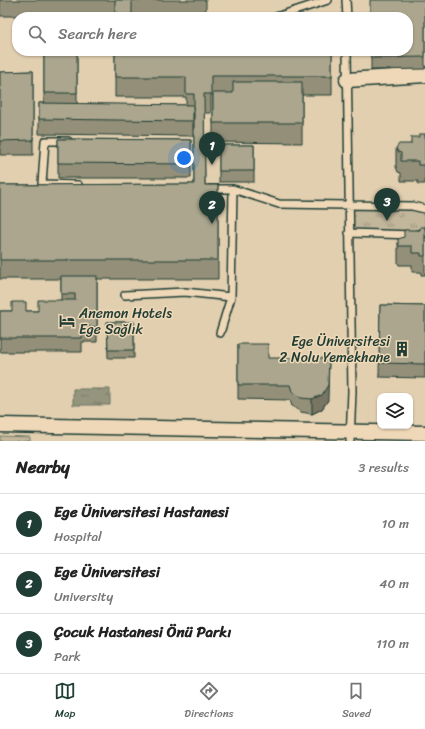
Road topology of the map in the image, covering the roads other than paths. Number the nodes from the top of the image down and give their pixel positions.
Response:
1 (328, 0) edge
2 (346, 0) edge
3 (291, 12) edge
4 (347, 12) edge
5 (347, 56) edge
6 (425, 75) edge
7 (347, 80) junction
8 (76, 142) edge
9 (88, 185) edge
10 (202, 188) edge
11 (233, 189) junction
12 (349, 205) junction
13 (425, 209) edge
14 (349, 233) junction
15 (425, 233) edge
16 (124, 295) dead end
17 (231, 297) junction
18 (220, 333) dead end
19 (0, 425) edge
20 (425, 434) edge
21 (350, 437) edge

1 - 3 lane
2 - 4 lane
5 - 7 lane
6 - 7 street
7 - 12 lane
8 - 9 lane
10 - 11 lane
11 - 12 lane
11 - 17 lane
12 - 13 lane
12 - 14 lane
14 - 15 lane
14 - 21 lane
16 - 17 lane
17 - 18 lane
19 - 21 street
20 - 21 street

